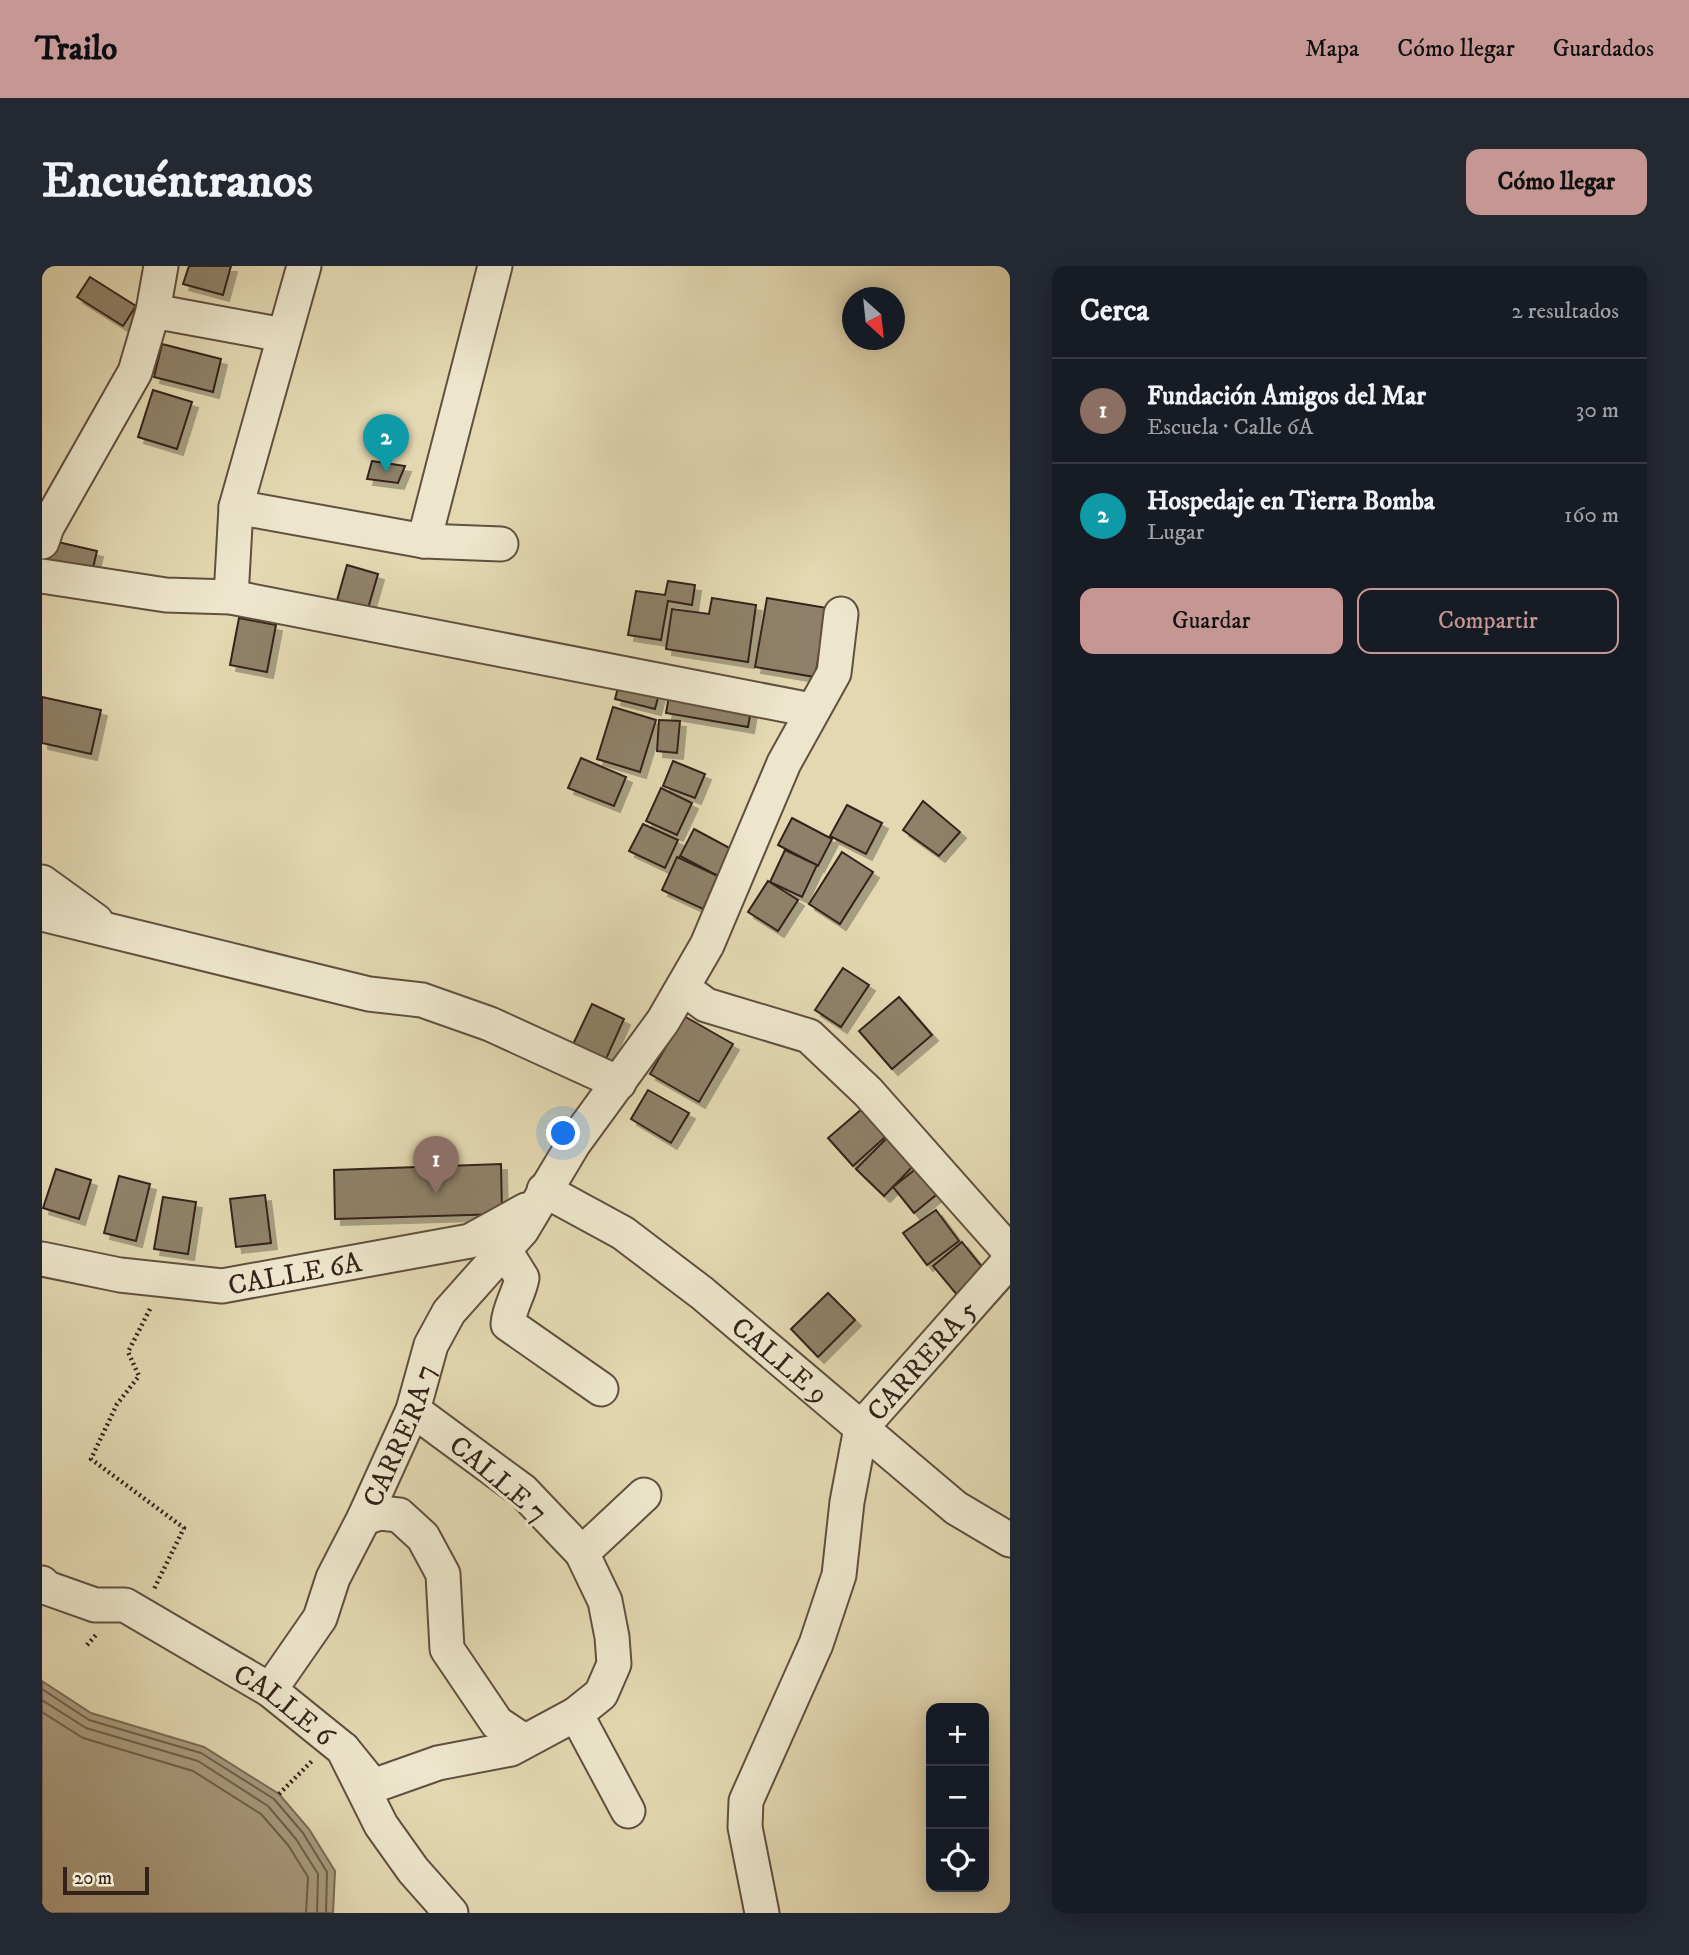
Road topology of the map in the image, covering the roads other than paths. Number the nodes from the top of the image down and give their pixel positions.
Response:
1 (161, 266) edge
2 (304, 266) edge
3 (495, 266) edge
4 (153, 311) junction
5 (283, 335) junction
6 (236, 507) junction
7 (44, 532) edge
8 (424, 541) junction
9 (501, 544) dead end
10 (42, 576) edge
11 (231, 597) junction
12 (841, 614) dead end
13 (811, 710) junction
14 (42, 882) edge
15 (42, 914) edge
16 (112, 932) junction
17 (683, 988) junction
18 (619, 1083) junction
19 (540, 1197) junction
20 (504, 1249) junction
21 (1010, 1252) edge
22 (42, 1259) edge
23 (1010, 1260) edge
24 (601, 1389) dead end
25 (414, 1410) junction
26 (861, 1428) junction
27 (644, 1495) dead end
28 (364, 1518) junction
29 (1010, 1539) edge
30 (582, 1553) junction
31 (42, 1583) edge
32 (270, 1690) junction
33 (576, 1714) junction
34 (524, 1741) junction
35 (337, 1744) junction
36 (628, 1811) dead end
37 (451, 1913) edge
38 (762, 1913) edge

1 - 4 street
2 - 5 street
3 - 8 street
4 - 5 street
4 - 7 street
5 - 6 street
6 - 8 street
6 - 11 street
8 - 9 street
10 - 11 street
11 - 13 street
12 - 13 street, CARRERA 7
13 - 17 street, CARRERA 7
14 - 16 street
15 - 16 street
16 - 18 street
17 - 18 street, CARRERA 7
17 - 21 street
18 - 19 street, CARRERA 7
19 - 20 street, CARRERA 7
19 - 22 street, CALLE 6A
19 - 26 street, CALLE 9
20 - 24 street
20 - 25 street, CARRERA 7
23 - 26 street, CARRERA 5
25 - 28 street, CARRERA 7
25 - 30 street, CALLE 7
26 - 29 street, CALLE 9
26 - 38 street
27 - 30 street
28 - 32 street, CARRERA 7
28 - 34 street
30 - 33 street, CALLE 7
31 - 32 street, CALLE 6
32 - 35 street, CALLE 6
33 - 34 street, CALLE 7
33 - 36 street
34 - 35 street, CALLE 7
35 - 37 street, CALLE 6

